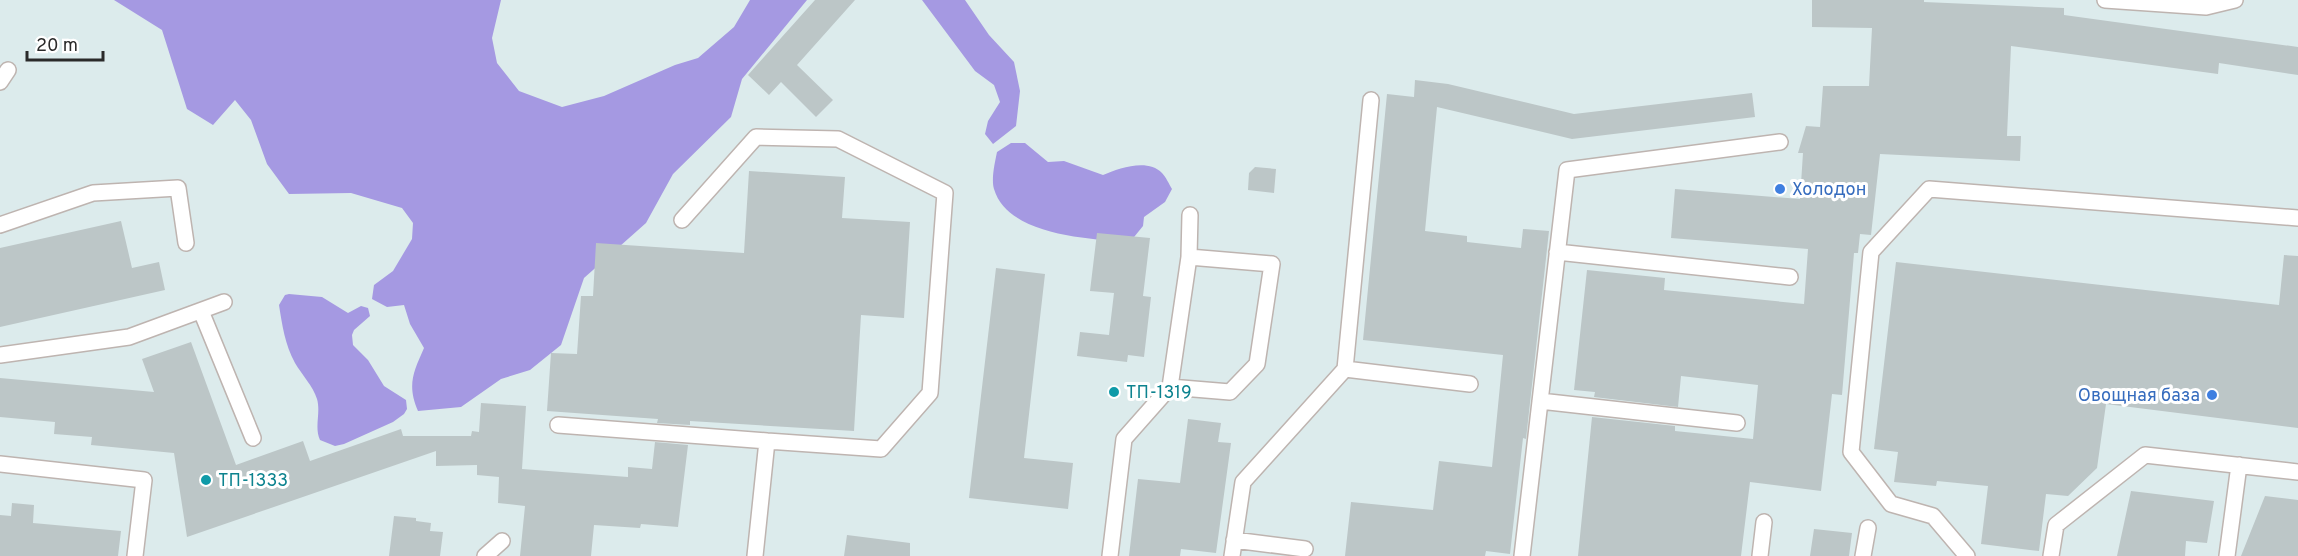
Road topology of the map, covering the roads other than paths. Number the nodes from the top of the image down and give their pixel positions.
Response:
1 (2105, 0) edge
2 (2235, 0) edge
3 (1371, 100) dead end
4 (1780, 142) dead end
5 (1190, 215) dead end
6 (2298, 218) edge
7 (682, 220) dead end
8 (0, 225) edge
9 (186, 243) dead end
10 (1557, 252) junction
11 (1189, 257) junction
12 (1790, 277) dead end
13 (224, 302) dead end
14 (201, 311) junction
15 (0, 355) edge
16 (1345, 369) junction
17 (1470, 384) dead end
18 (1170, 387) junction
19 (1540, 401) junction
20 (1737, 423) dead end
21 (558, 425) dead end
22 (253, 438) dead end
23 (767, 441) junction
24 (0, 464) edge
25 (2239, 465) junction
26 (2298, 472) edge
27 (1764, 522) dead end
28 (1868, 528) dead end
29 (1234, 540) junction
30 (502, 541) dead end
31 (1305, 549) dead end
32 (135, 556) edge
33 (485, 556) edge
34 (755, 556) edge
35 (1110, 556) edge
36 (1232, 556) edge
37 (1522, 556) edge
38 (1760, 556) edge
39 (1863, 556) edge
40 (1967, 556) edge
41 (2051, 556) edge
42 (2227, 556) edge

1 - 2 lane
3 - 16 lane
4 - 10 lane
5 - 11 lane
6 - 40 lane
7 - 23 lane
8 - 9 lane
10 - 12 lane
10 - 19 lane
11 - 18 lane
11 - 18 lane
13 - 14 lane
14 - 15 lane
14 - 22 lane
16 - 17 lane
16 - 29 lane
18 - 35 lane
19 - 20 lane
19 - 37 lane
21 - 23 lane
23 - 34 lane
24 - 32 lane
25 - 26 lane
25 - 41 lane
25 - 42 lane
27 - 38 lane
28 - 39 lane
29 - 31 lane
29 - 36 lane
30 - 33 lane

